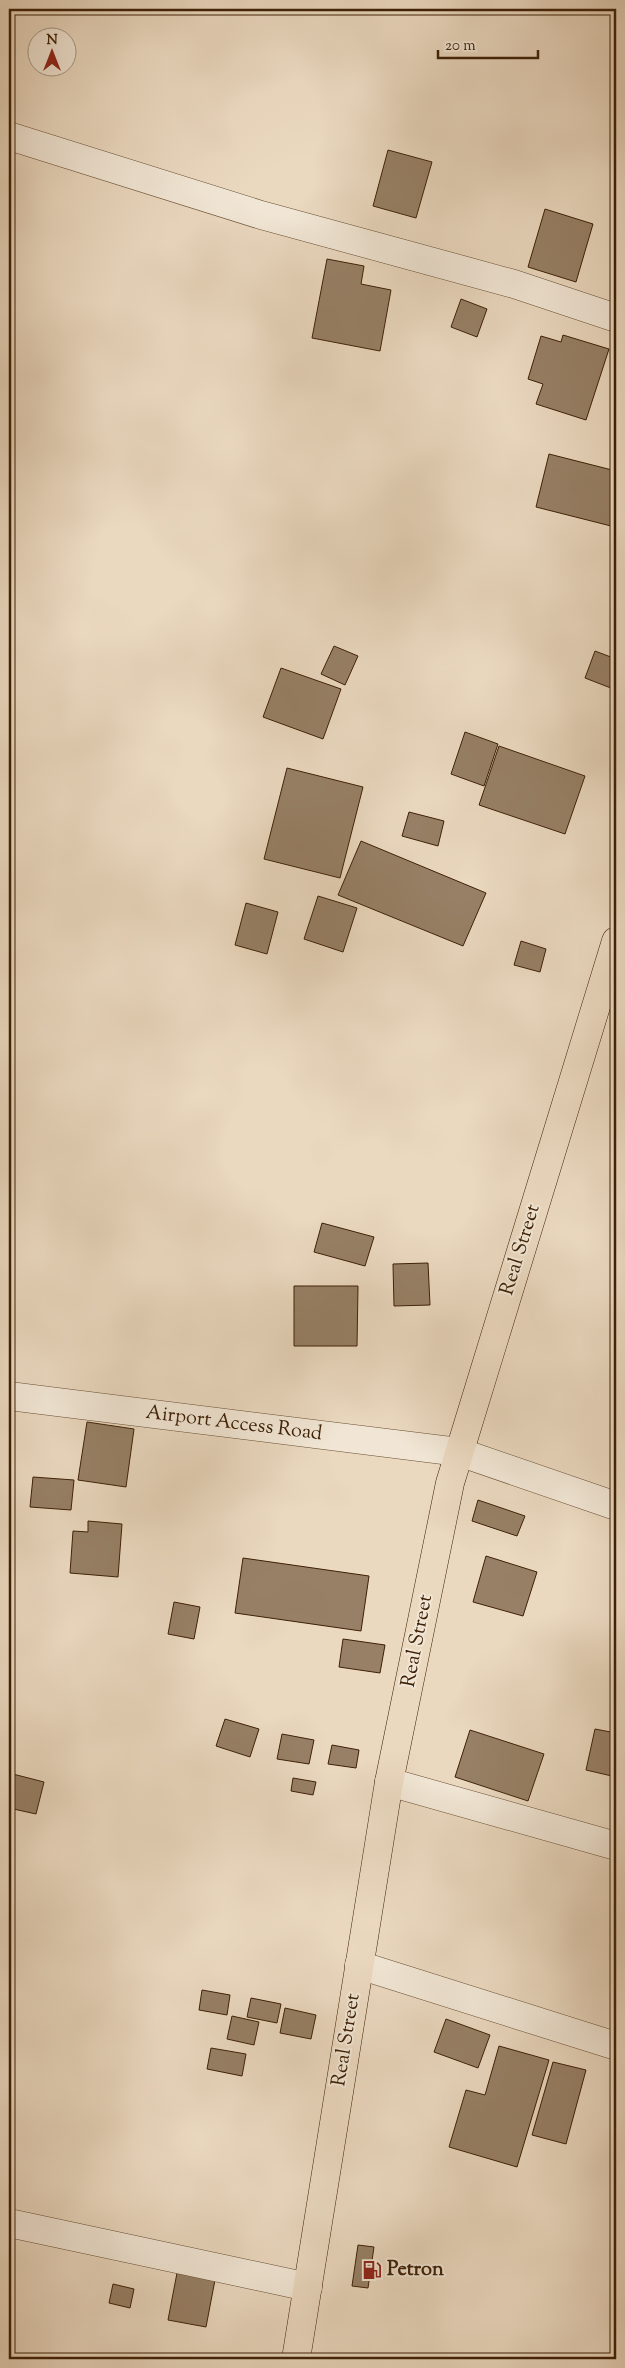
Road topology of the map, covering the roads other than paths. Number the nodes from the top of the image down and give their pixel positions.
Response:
1 (9, 136) edge
2 (616, 318) edge
3 (616, 941) edge
4 (9, 1396) edge
5 (459, 1452) junction
6 (616, 1506) edge
7 (389, 1782) junction
8 (616, 1846) edge
9 (359, 1965) junction
10 (616, 2046) edge
11 (9, 2223) edge
12 (308, 2287) junction
13 (296, 2359) edge

1 - 2 street
3 - 5 main road, Real Street
4 - 5 street, Airport Access Road
5 - 6 street, Airport Access Road
5 - 7 main road, Real Street
7 - 8 street
7 - 9 main road, Real Street
9 - 10 street
9 - 12 main road, Real Street
11 - 12 street
12 - 13 main road, Real Street

